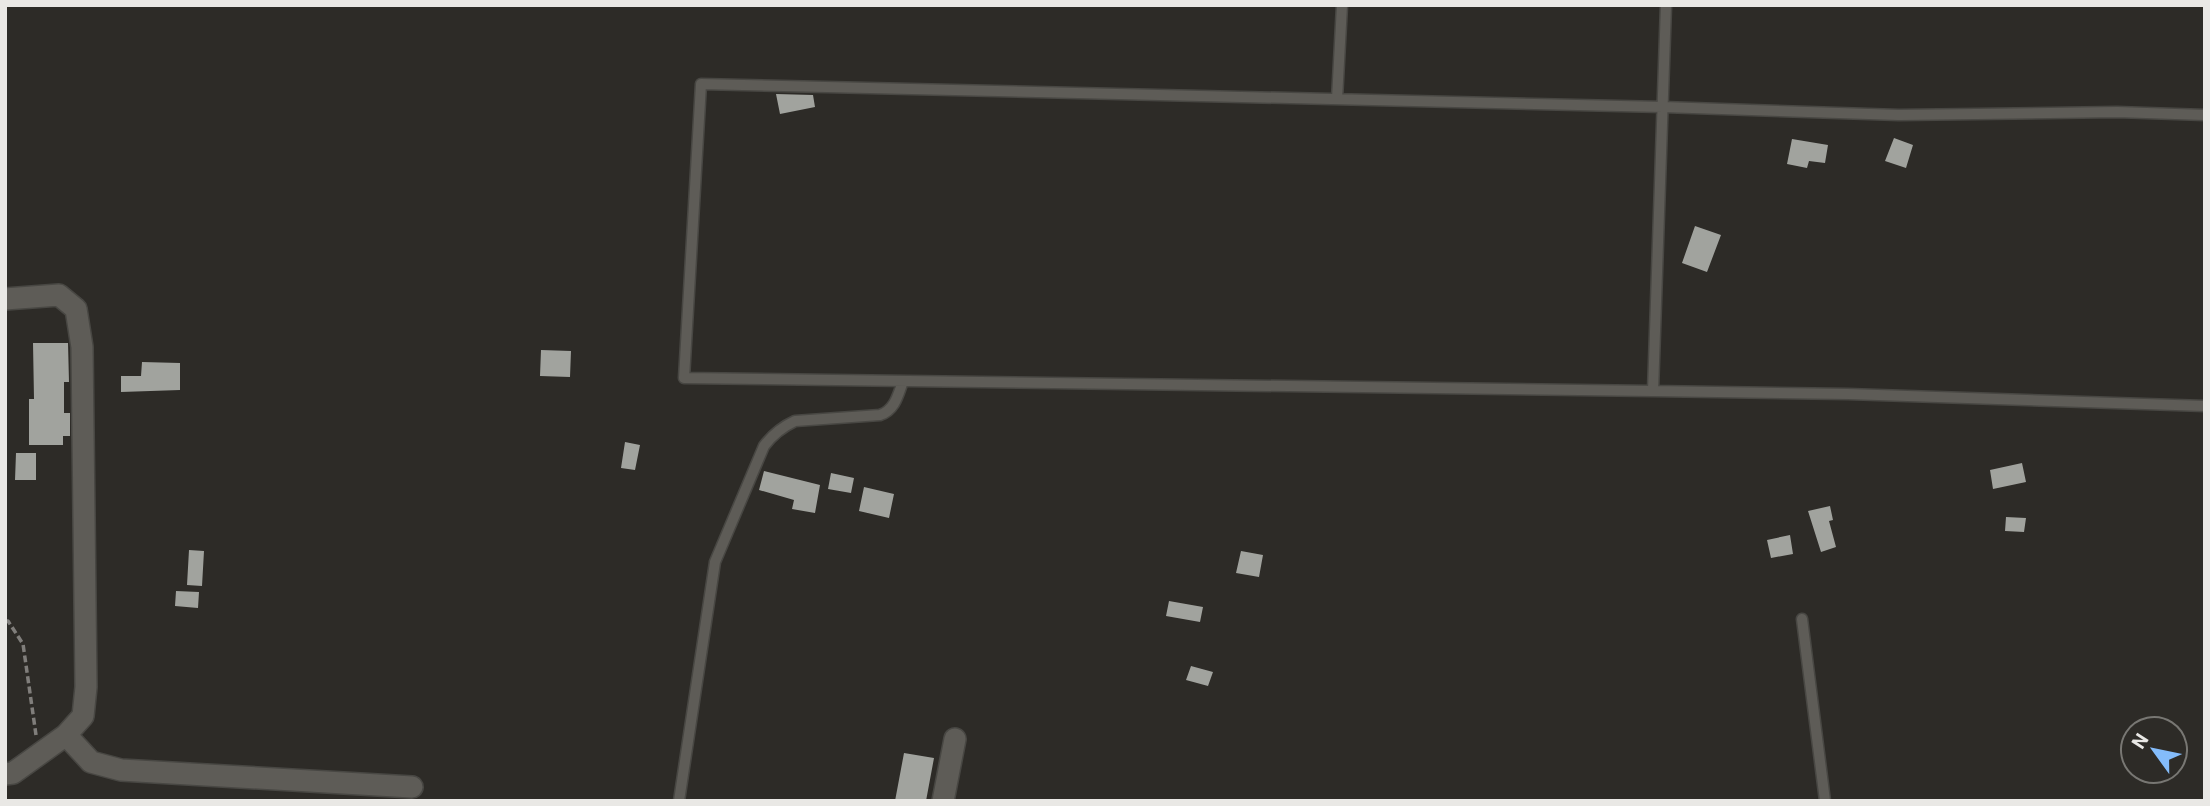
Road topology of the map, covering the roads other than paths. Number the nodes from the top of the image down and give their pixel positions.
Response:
1 (1342, 5) edge
2 (1665, 5) edge
3 (1338, 99) junction
4 (1663, 107) junction
5 (2205, 115) edge
6 (5, 299) edge
7 (903, 381) junction
8 (1653, 391) junction
9 (2205, 406) edge
10 (1801, 619) dead end
11 (66, 735) junction
12 (955, 739) dead end
13 (5, 774) edge
14 (412, 787) dead end
15 (679, 801) edge
16 (943, 801) edge
17 (1825, 801) edge

1 - 3 lane
2 - 4 lane
3 - 4 lane
3 - 7 lane
4 - 5 lane
4 - 8 lane
6 - 11 street
7 - 8 lane
7 - 15 lane
8 - 9 lane
10 - 17 lane
11 - 13 street
11 - 14 street
12 - 16 street

